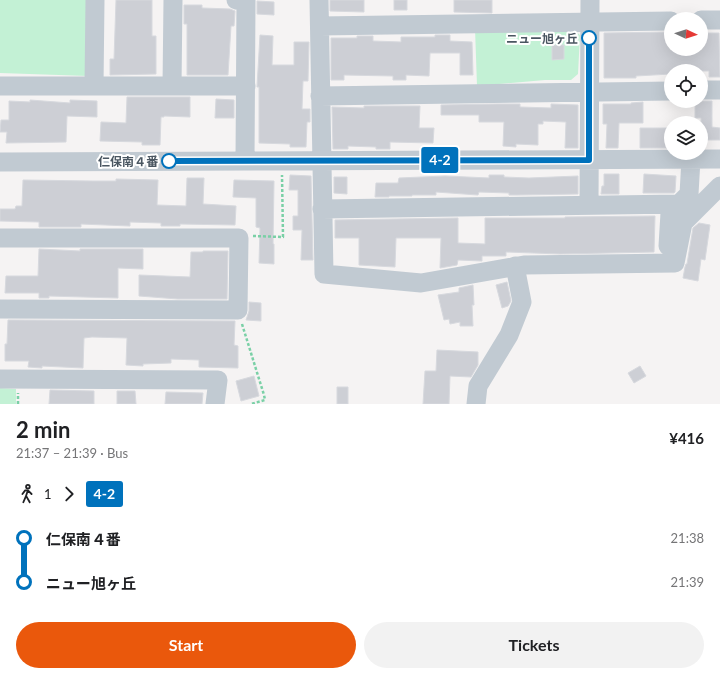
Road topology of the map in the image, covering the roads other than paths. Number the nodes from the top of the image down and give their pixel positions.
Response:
1 (95, 0) edge
2 (174, 0) edge
3 (236, 0) edge
4 (319, 0) edge
5 (590, 0) edge
6 (708, 20) edge
7 (720, 20) edge
8 (664, 21) edge
9 (590, 22) junction
10 (320, 26) junction
11 (0, 86) edge
12 (94, 86) junction
13 (172, 86) junction
14 (246, 86) junction
15 (708, 90) edge
16 (720, 90) edge
17 (664, 91) edge
18 (589, 93) junction
19 (320, 96) junction
20 (664, 159) edge
21 (708, 159) edge
22 (720, 159) edge
23 (245, 160) junction
24 (321, 160) junction
25 (589, 160) junction
26 (691, 160) edge
27 (0, 162) edge
28 (720, 186) edge
29 (679, 204) junction
30 (589, 205) junction
31 (322, 209) junction
32 (0, 238) edge
33 (666, 263) junction
34 (515, 266) junction
35 (0, 309) edge
36 (0, 379) edge
37 (216, 404) edge
38 (476, 404) edge

1 - 12 street
2 - 13 street
3 - 14 street
4 - 10 street
5 - 9 street
6 - 7 street
8 - 9 street
9 - 10 street
9 - 18 street
10 - 19 street
11 - 12 street
12 - 13 street
13 - 14 street
14 - 23 street
15 - 16 street
17 - 18 street
18 - 19 street
18 - 25 street
19 - 24 street
20 - 25 street
21 - 22 street
23 - 24 street
23 - 27 street
24 - 25 street
24 - 31 street
25 - 30 street
26 - 29 street
28 - 33 street
29 - 30 street
29 - 33 street
30 - 31 street
31 - 34 street
32 - 35 street
33 - 34 street
34 - 38 street
36 - 37 street

